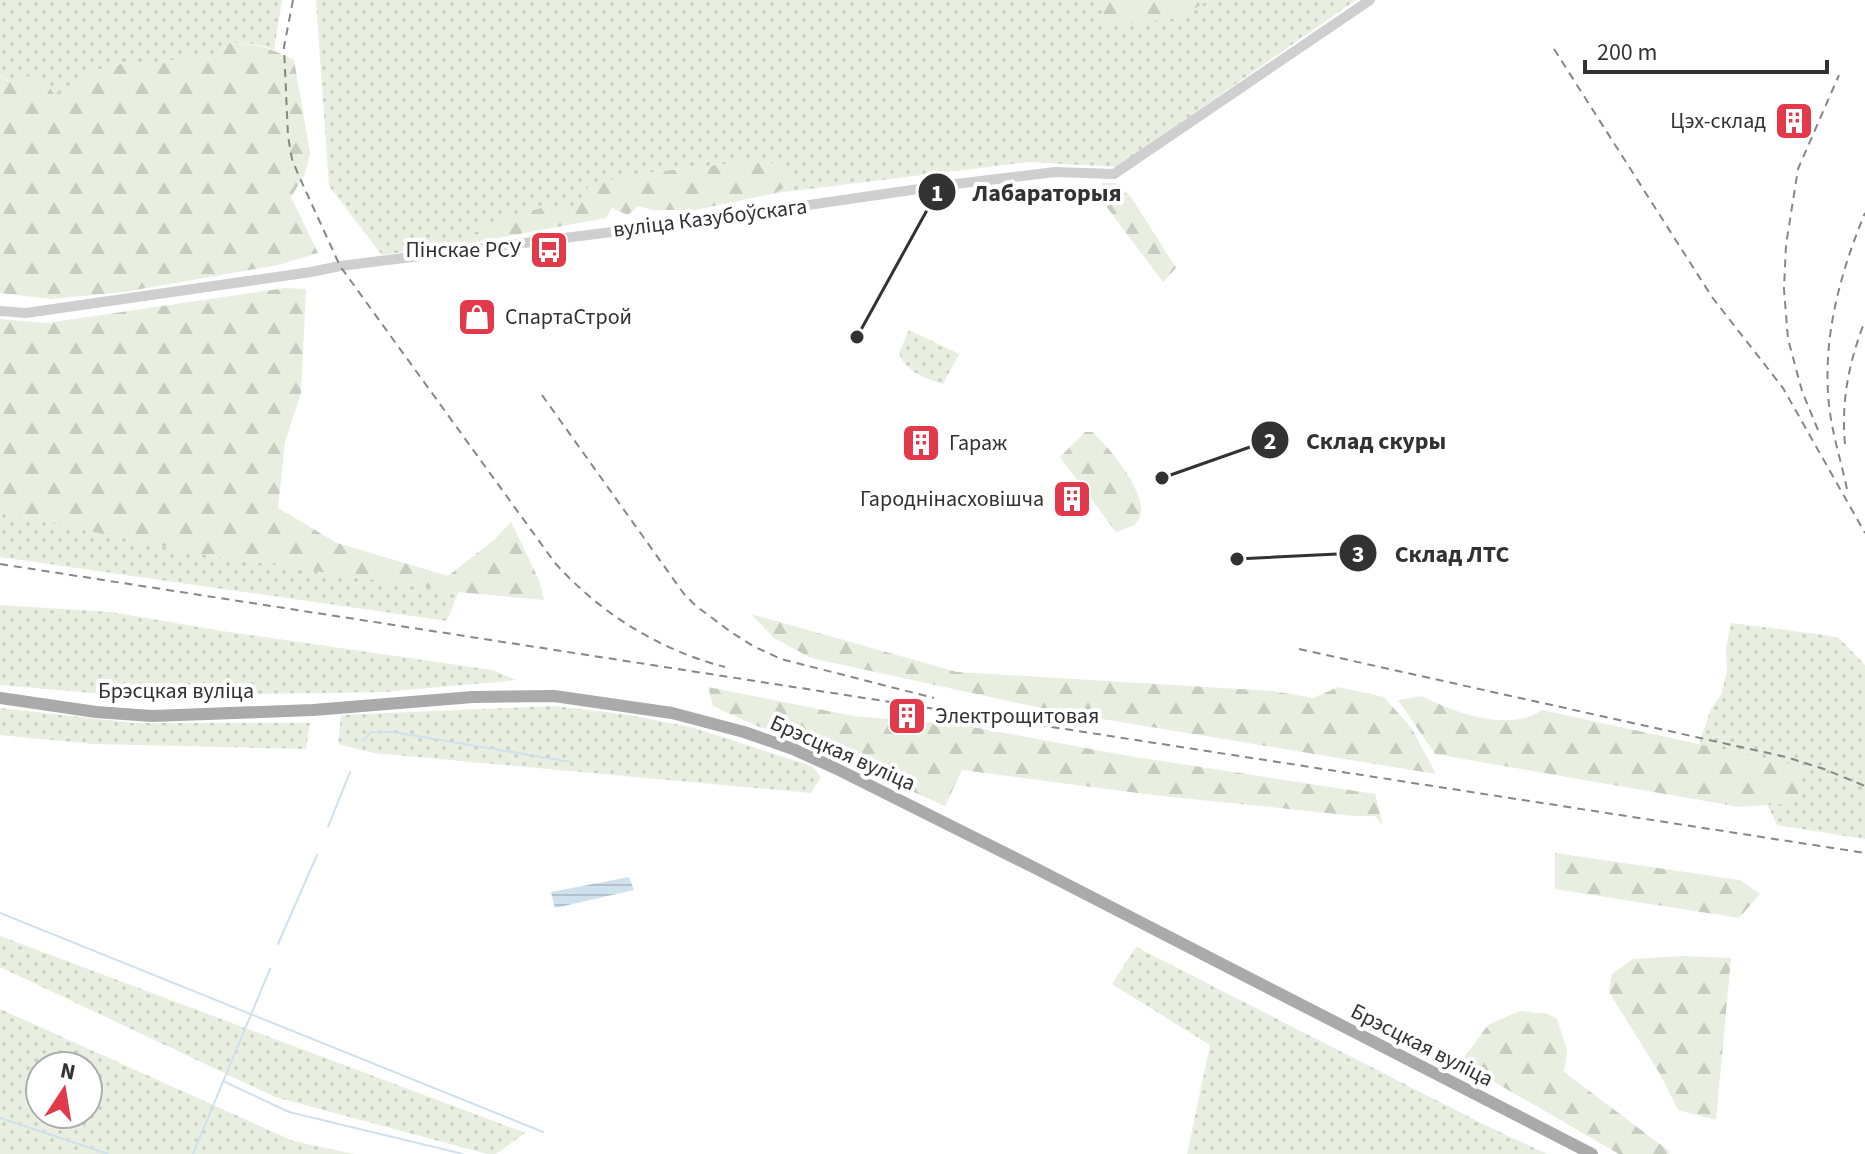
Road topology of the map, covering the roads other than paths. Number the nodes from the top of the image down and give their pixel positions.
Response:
1 (1370, 0) edge
2 (0, 311) edge
3 (0, 698) edge
4 (1592, 1154) edge

1 - 2 street, вуліца Казубоўскага
3 - 4 main road, Брэсцкая вуліца

